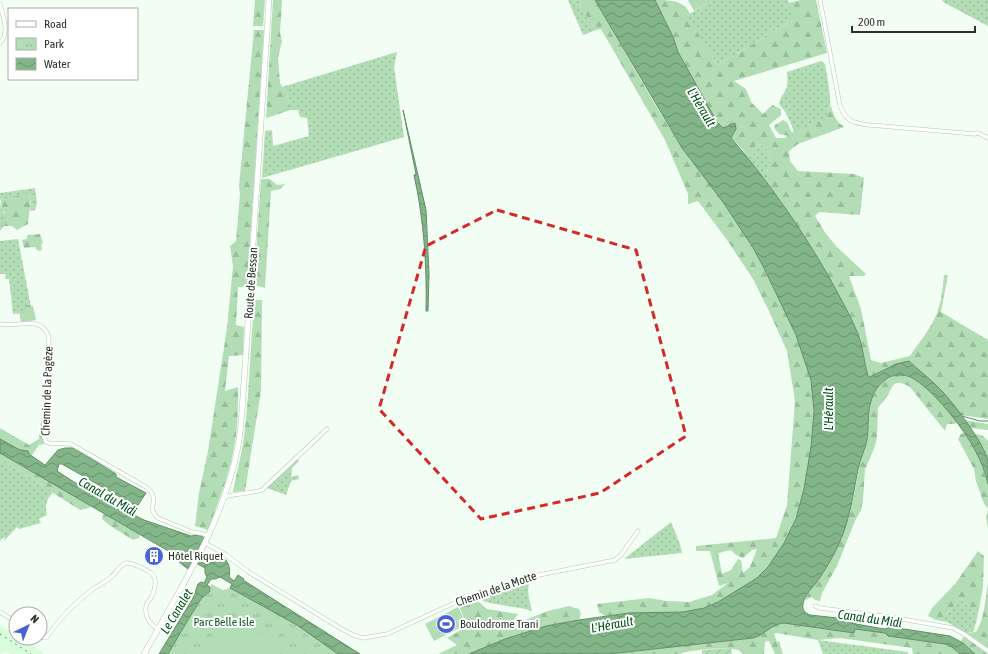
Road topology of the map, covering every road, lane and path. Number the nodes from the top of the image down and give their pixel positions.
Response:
1 (269, 0) edge
2 (820, 0) edge
3 (0, 4) edge
4 (0, 43) edge
5 (988, 138) edge
6 (0, 324) edge
7 (327, 429) dead end
8 (225, 495) junction
9 (638, 531) dead end
10 (209, 536) junction
11 (205, 543) junction
12 (815, 606) dead end
13 (158, 629) junction
14 (48, 636) edge
15 (988, 651) edge
16 (144, 654) edge

1 - 8 main road, Route de Bessan
2 - 5 street
3 - 4 street
6 - 10 street, Chemin de la Pagèze
7 - 8 street
8 - 10 main road, Route de Bessan
9 - 11 street, Chemin de la Motte
10 - 11 main road, Route de Bessan
11 - 13 main road, Route de Bessan
12 - 15 street
13 - 14 street
13 - 16 main road, Route de Bessan

